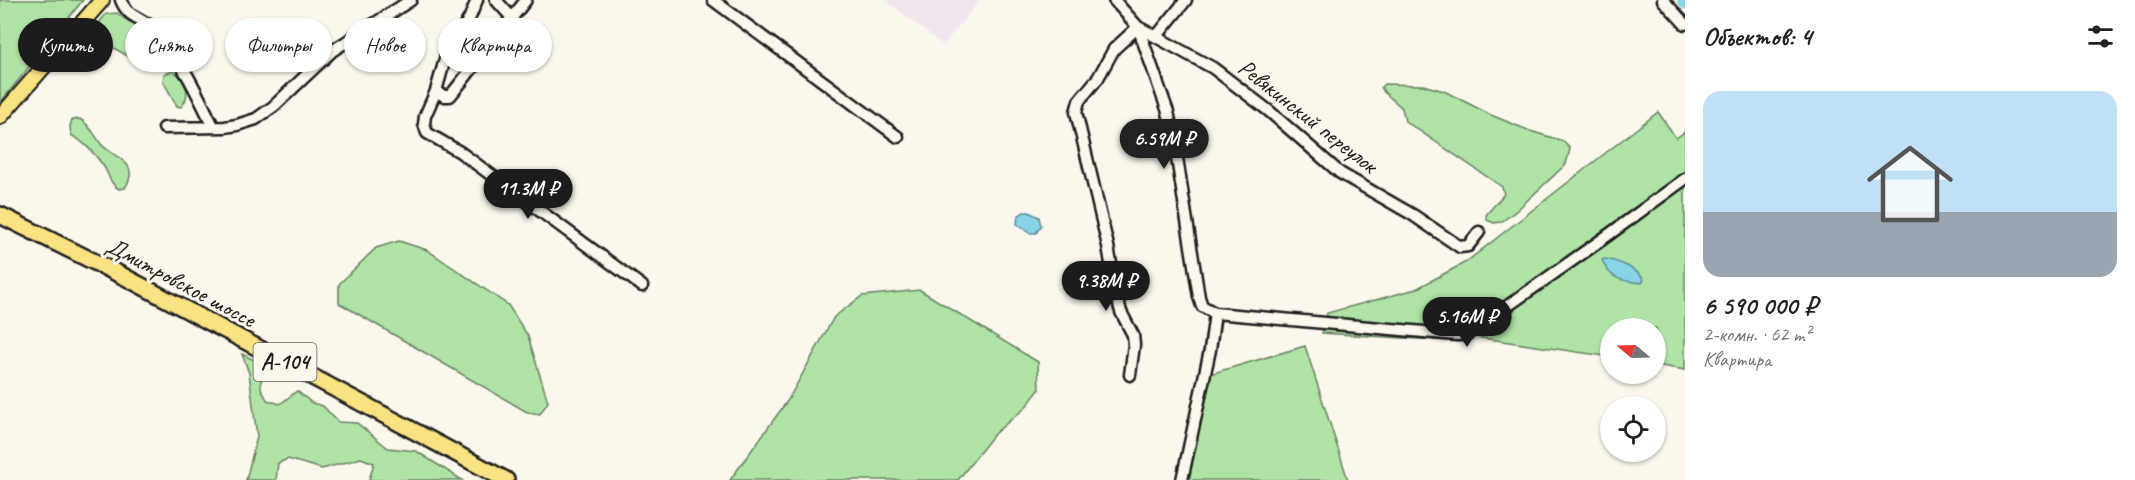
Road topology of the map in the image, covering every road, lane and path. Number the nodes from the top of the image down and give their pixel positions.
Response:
1 (102, 0) edge
2 (121, 0) edge
3 (411, 0) edge
4 (477, 0) edge
5 (496, 0) edge
6 (526, 0) edge
7 (713, 0) edge
8 (1114, 0) edge
9 (1186, 0) edge
10 (1663, 0) edge
11 (512, 18) edge
12 (514, 18) edge
13 (1685, 24) edge
14 (1138, 27) junction
15 (1156, 37) junction
16 (470, 72) edge
17 (436, 91) junction
18 (0, 117) edge
19 (213, 126) junction
20 (164, 128) dead end
21 (898, 136) dead end
22 (1685, 179) edge
23 (0, 210) edge
24 (0, 215) edge
25 (24, 226) junction
26 (1479, 232) dead end
27 (642, 286) dead end
28 (1215, 313) junction
29 (1130, 375) dead end
30 (506, 480) edge
31 (1182, 480) edge

1 - 18 main road
2 - 19 street
3 - 19 street
4 - 17 street
5 - 11 street
6 - 12 street
7 - 21 street
8 - 14 street, Ревякинский переулок
9 - 15 street
10 - 13 street
14 - 15 street, Ревякинский переулок
14 - 28 street
14 - 29 street
15 - 26 street, Ревякинский переулок
16 - 17 street
17 - 27 street
19 - 20 street
22 - 28 street
23 - 25 highway, А-104
24 - 25 highway, А-104
25 - 30 highway, Дмитровское шоссе / А-104
28 - 31 street

